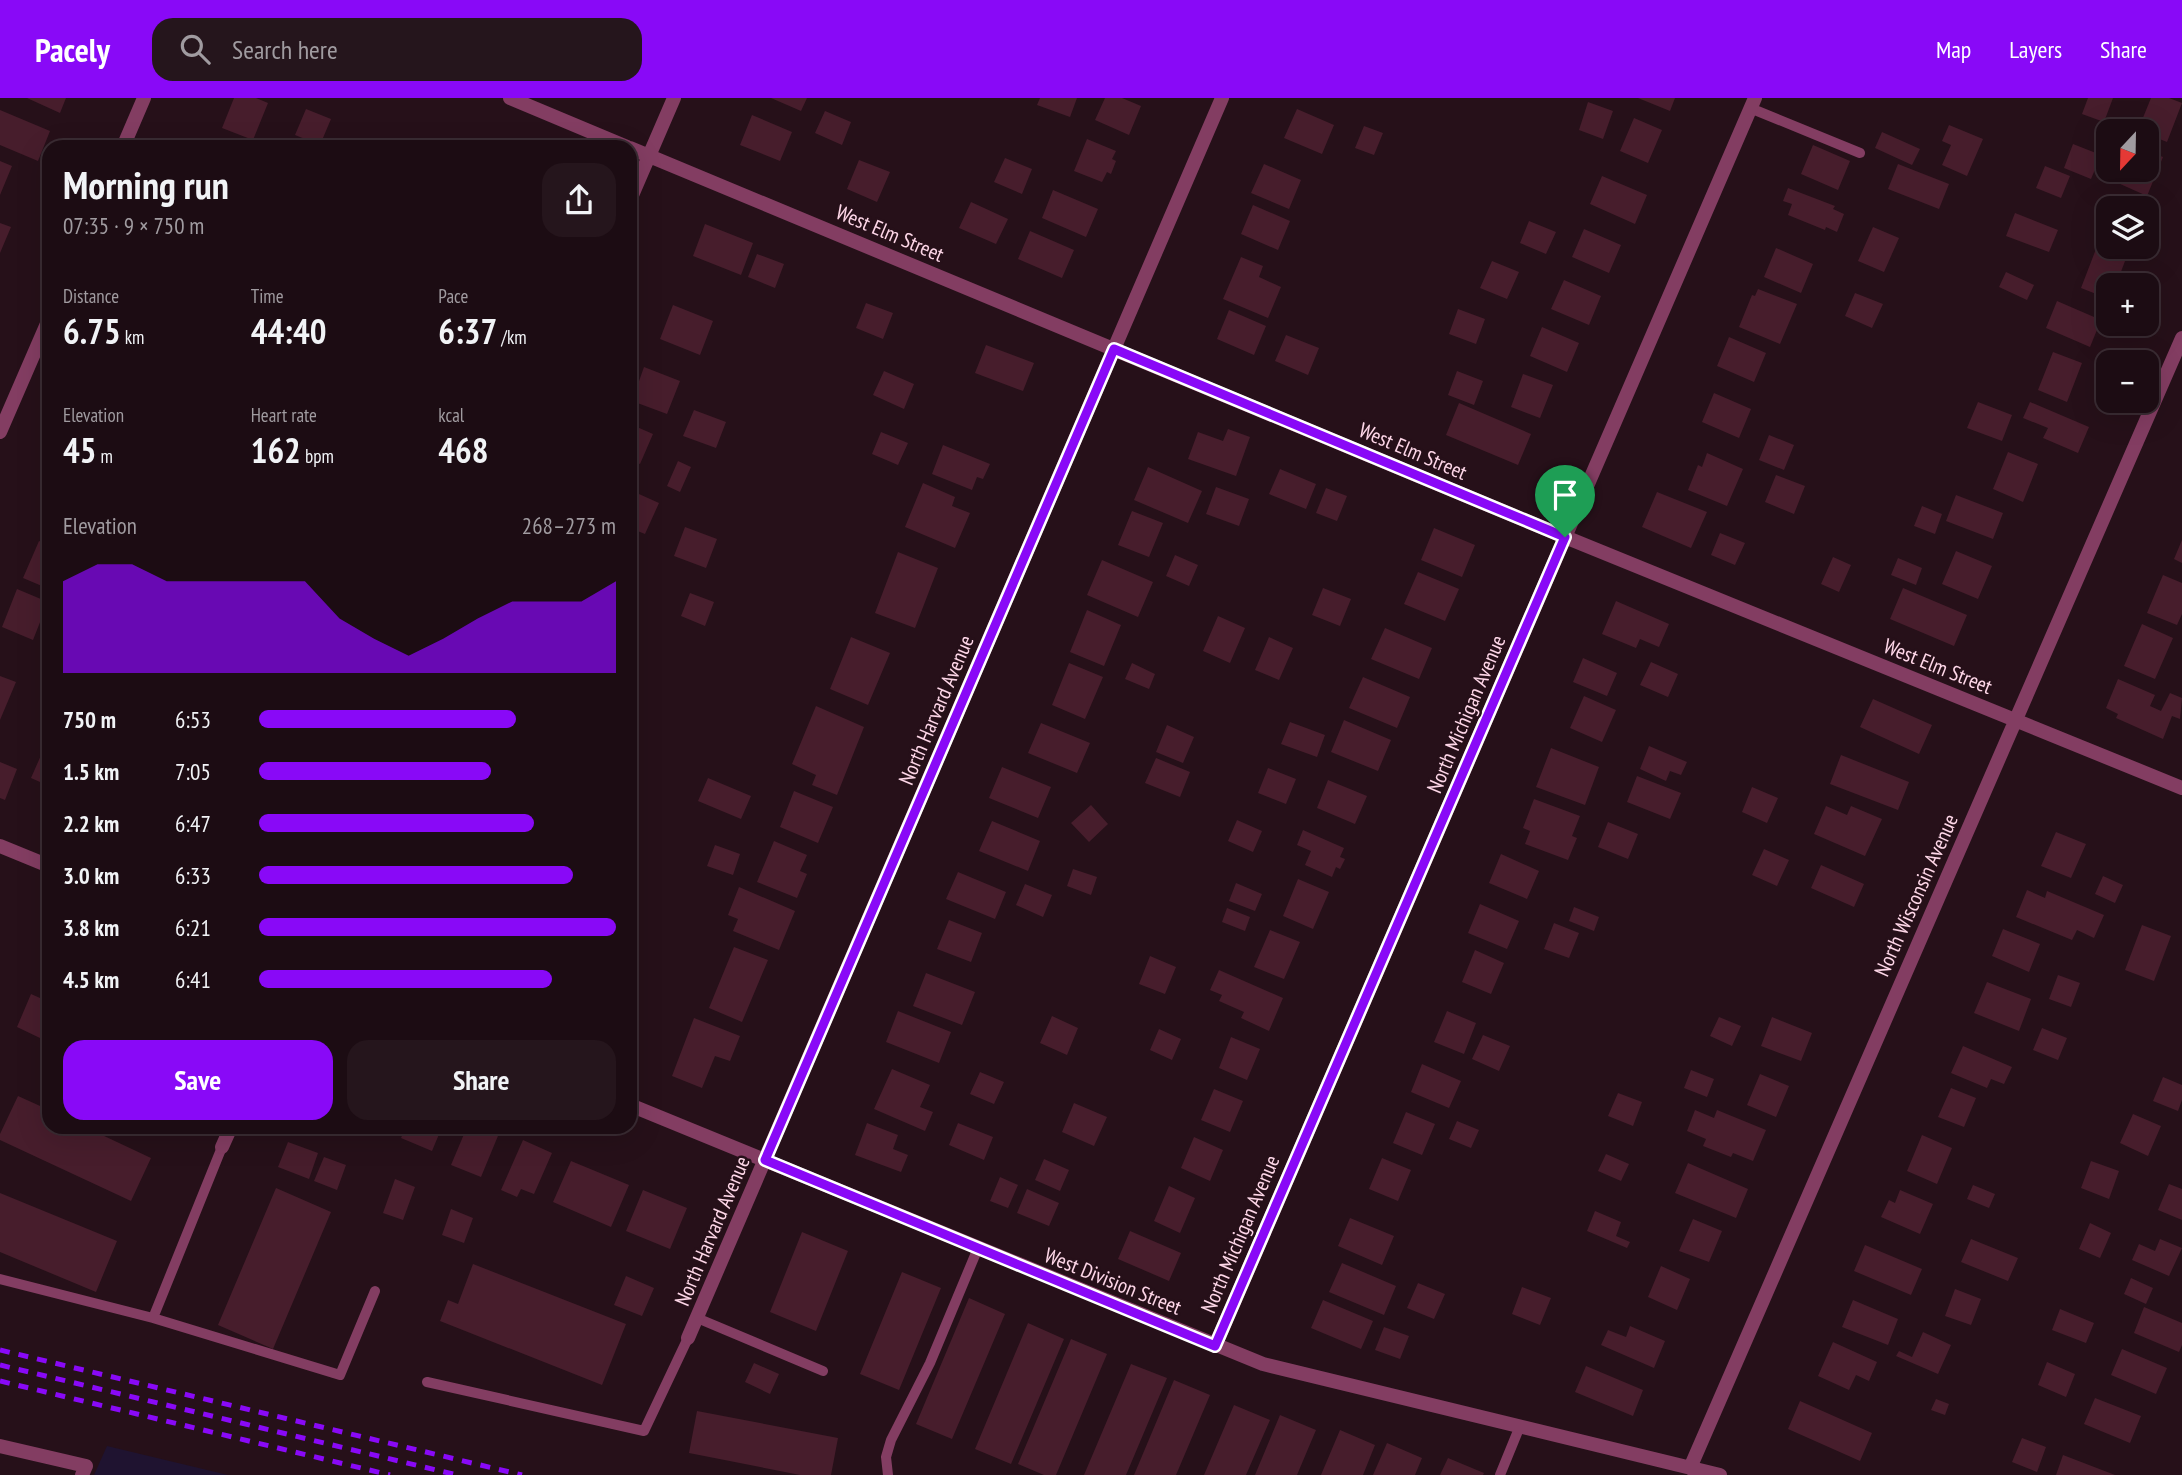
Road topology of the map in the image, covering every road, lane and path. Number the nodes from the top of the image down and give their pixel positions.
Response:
1 (144, 98) edge
2 (510, 98) edge
3 (674, 98) edge
4 (1222, 98) edge
5 (1753, 103) edge
6 (126, 140) edge
7 (610, 140) edge
8 (637, 151) edge
9 (1860, 153) dead end
10 (649, 156) junction
11 (637, 184) edge
12 (42, 334) edge
13 (2182, 338) edge
14 (1114, 349) junction
15 (0, 432) edge
16 (1565, 537) junction
17 (2015, 720) junction
18 (2182, 788) edge
19 (0, 846) edge
20 (42, 863) edge
21 (637, 1108) edge
22 (228, 1134) edge
23 (222, 1147) joint
24 (765, 1160) junction
25 (978, 1248) junction
26 (0, 1279) edge
27 (374, 1291) dead end
28 (153, 1318) junction
29 (697, 1318) junction
30 (688, 1338) joint
31 (1215, 1346) junction
32 (823, 1371) dead end
33 (427, 1382) dead end
34 (1520, 1426) junction
35 (0, 1446) edge
36 (1690, 1468) junction
37 (84, 1471) edge
38 (888, 1475) edge
39 (1500, 1475) edge
40 (1720, 1475) edge

1 - 6 street
2 - 7 street, West Elm Street
3 - 10 street
4 - 14 street, North Harvard Avenue
5 - 9 lane
5 - 16 street, North Michigan Avenue
8 - 10 street, West Elm Street
10 - 11 street
10 - 14 street, West Elm Street
12 - 15 street
13 - 17 street, North Wisconsin Avenue
14 - 16 street, West Elm Street
14 - 24 street, North Harvard Avenue
16 - 17 street, West Elm Street
16 - 31 street, North Michigan Avenue
17 - 18 street, West Elm Street
17 - 36 street, North Wisconsin Avenue
19 - 20 street
21 - 24 street, West Division Street
22 - 23 street
23 - 28 lane
24 - 25 street, West Division Street
24 - 29 street, North Harvard Avenue
25 - 31 street, West Division Street
25 - 38 lane
26 - 28 lane
27 - 28 lane
29 - 30 street, North Harvard Avenue
29 - 32 lane
30 - 33 lane
31 - 34 street, West Division Street
34 - 36 street, West Division Street
34 - 39 lane
35 - 37 street
36 - 40 street, West Division Street

